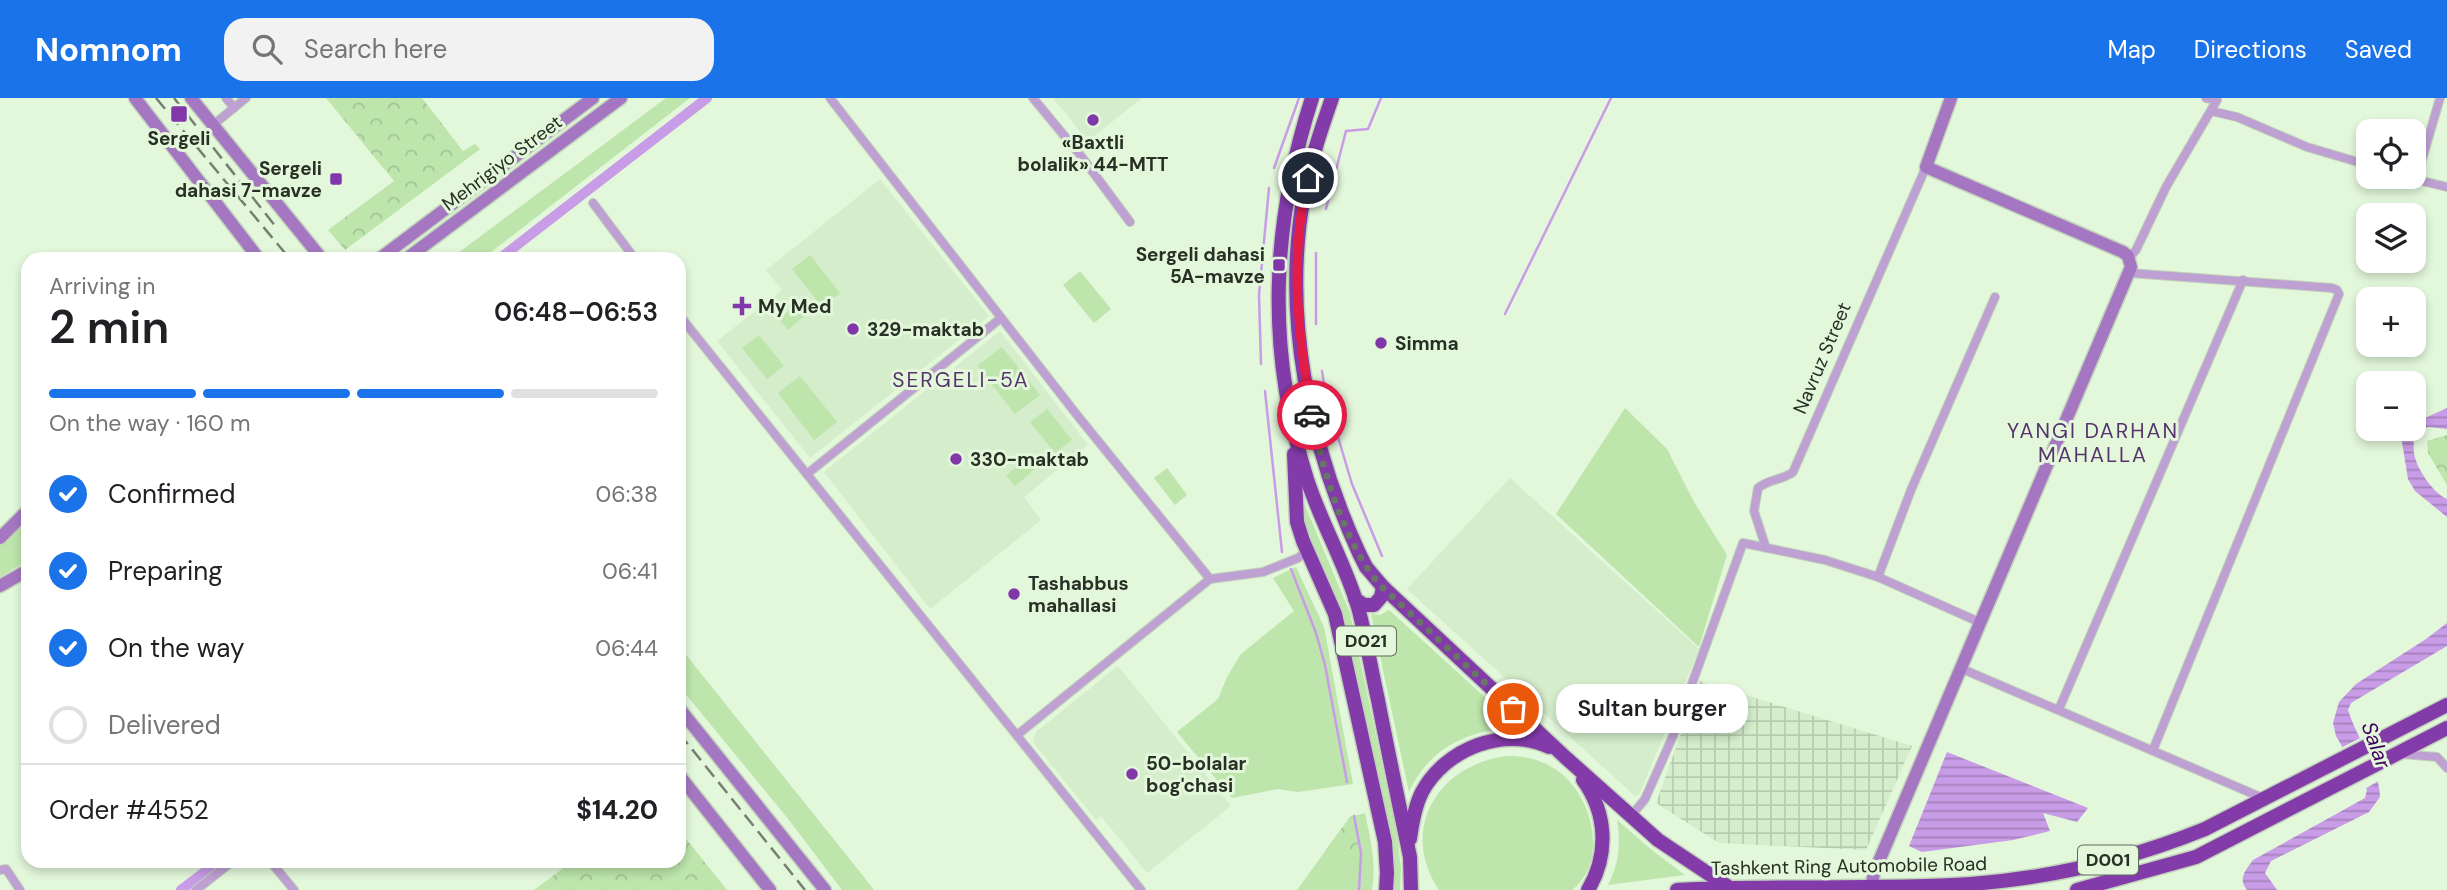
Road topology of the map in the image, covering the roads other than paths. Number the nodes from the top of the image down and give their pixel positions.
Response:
1 (135, 98) edge
2 (191, 98) edge
3 (226, 98) edge
4 (246, 98) edge
5 (593, 98) edge
6 (621, 98) edge
7 (830, 98) edge
8 (1033, 98) edge
9 (1312, 98) edge
10 (1332, 98) edge
11 (1951, 98) edge
12 (2206, 98) edge
13 (2440, 98) edge
14 (234, 108) junction
15 (2211, 111) junction
16 (213, 125) junction
17 (2426, 146) edge
18 (2356, 161) edge
19 (1926, 167) junction
20 (2426, 182) edge
21 (2447, 187) edge
22 (593, 203) dead end
23 (1130, 222) dead end
24 (254, 252) edge
25 (316, 252) edge
26 (388, 252) edge
27 (415, 252) edge
28 (630, 252) edge
29 (2129, 258) junction
30 (2130, 273) junction
31 (2243, 280) junction
32 (1995, 297) dead end
33 (1001, 318) junction
34 (686, 324) edge
35 (1293, 435) junction
36 (807, 474) junction
37 (21, 517) edge
38 (0, 538) edge
39 (1766, 548) junction
40 (1307, 551) junction
41 (21, 574) edge
42 (1878, 577) junction
43 (1210, 579) junction
44 (0, 586) edge
45 (1382, 587) junction
46 (1355, 599) junction
47 (1979, 622) junction
48 (1960, 668) junction
49 (2447, 705) edge
50 (2059, 709) junction
51 (686, 717) edge
52 (2447, 728) edge
53 (1017, 735) junction
54 (2153, 750) junction
55 (2396, 754) junction
56 (1565, 757) junction
57 (2447, 768) edge
58 (686, 784) edge
59 (2266, 799) junction
60 (1631, 816) junction
61 (2205, 829) junction
62 (2213, 849) junction
63 (1409, 856) junction
64 (224, 868) edge
65 (276, 868) edge
66 (0, 870) edge
67 (1730, 888) edge
68 (1871, 888) junction
69 (20, 890) edge
70 (196, 890) edge
71 (294, 890) edge
72 (771, 890) edge
73 (825, 890) edge
74 (1141, 890) edge
75 (1386, 890) edge
76 (1411, 890) edge
77 (1423, 890) edge
78 (1588, 890) edge
79 (1677, 890) edge
80 (2077, 890) edge

1 - 24 main road
2 - 16 main road
3 - 14 street
4 - 14 street
5 - 26 main road, Mehrigiyo Street
6 - 27 main road, Mehrigiyo Street
7 - 33 street
8 - 23 street
9 - 35 highway, D021
10 - 45 highway, D021
11 - 19 main road, Navruz Street
12 - 15 street
13 - 17 street
14 - 16 street
15 - 18 street
15 - 29 street
16 - 25 main road
19 - 29 main road
19 - 39 street, Navruz Street
20 - 21 street
22 - 28 street
29 - 30 main road
30 - 31 street
30 - 47 main road
31 - 50 street
31 - 54 street
32 - 42 street
33 - 36 street
33 - 43 street
34 - 36 street
35 - 40 highway
35 - 46 highway, D021
36 - 53 street
37 - 38 main road
39 - 42 street
39 - 60 street
40 - 43 street
40 - 75 highway
41 - 44 main road
42 - 47 street
43 - 53 street
45 - 46 highway
45 - 56 highway, D021
46 - 63 highway, D021
47 - 48 main road
48 - 50 street
48 - 68 main road
49 - 59 highway, Tashkent Ring Automobile Road / D001
50 - 54 street
51 - 73 main road
52 - 55 highway
53 - 74 street
54 - 59 street
55 - 57 street
55 - 62 highway, D001
56 - 60 highway, D021
56 - 63 highway, D021
56 - 78 highway, D021
58 - 72 main road
59 - 61 highway, Tashkent Ring Automobile Road / D001
60 - 67 highway, D021
61 - 62 highway
61 - 68 highway, Tashkent Ring Automobile Road / D001
62 - 80 highway, D001
63 - 76 highway, D021
63 - 77 highway, D021
64 - 70 street
65 - 71 street
66 - 69 street
67 - 68 highway, Tashkent Ring Automobile Road / D001
67 - 79 highway, Tashkent Ring Automobile Road / D001

